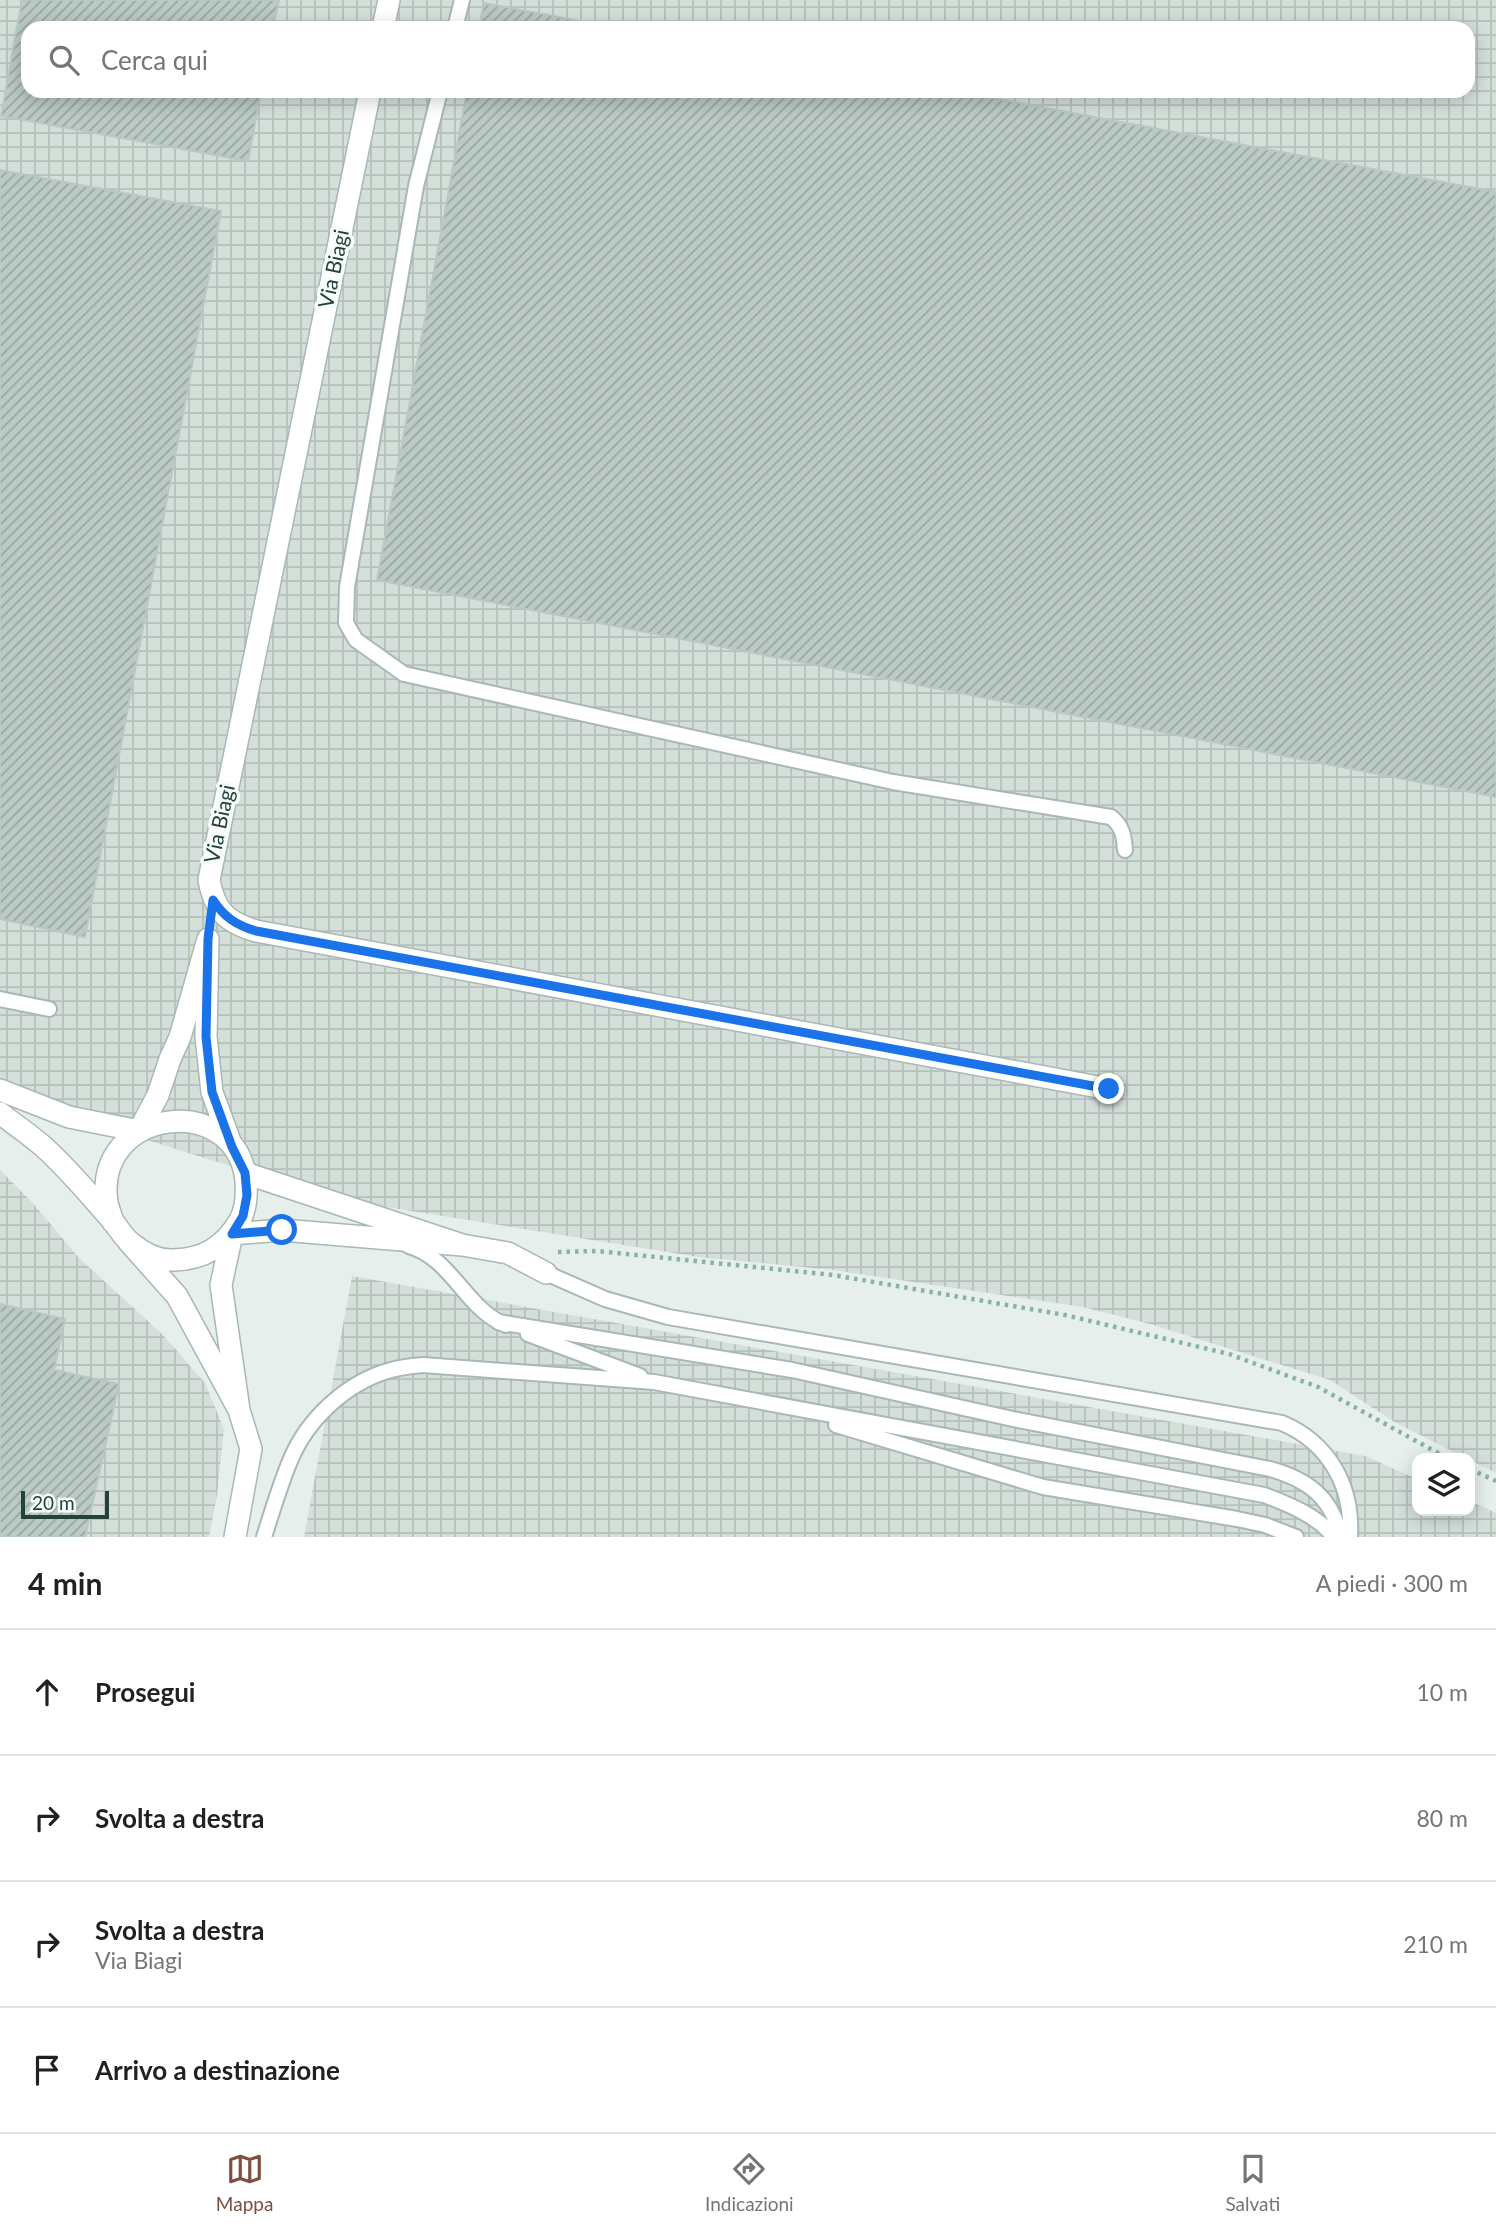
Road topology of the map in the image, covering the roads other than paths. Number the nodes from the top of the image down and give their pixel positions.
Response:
1 (389, 0) edge
2 (462, 0) edge
3 (384, 21) edge
4 (457, 21) edge
5 (369, 98) edge
6 (438, 98) edge
7 (1125, 850) dead end
8 (213, 900) junction
9 (208, 942) junction
10 (0, 999) edge
11 (49, 1009) dead end
12 (1109, 1089) dead end
13 (0, 1090) edge
14 (0, 1113) edge
15 (139, 1131) junction
16 (232, 1147) junction
17 (245, 1173) junction
18 (113, 1222) junction
19 (232, 1234) junction
20 (380, 1238) junction
21 (128, 1241) junction
22 (462, 1245) junction
23 (546, 1273) joint
24 (498, 1322) junction
25 (654, 1382) junction
26 (764, 1403) junction
27 (239, 1410) junction
28 (235, 1537) edge
29 (264, 1537) edge
30 (1296, 1537) edge
31 (1334, 1537) edge
32 (1340, 1537) edge
33 (1350, 1537) edge

1 - 3 street
2 - 4 lane
5 - 8 street, Via Biagi
6 - 7 lane
8 - 9 street, Via Biagi
8 - 12 street
9 - 15 street
9 - 16 street
10 - 11 lane
13 - 15 street
14 - 18 street
15 - 16 street
15 - 18 street
16 - 17 street
17 - 19 street
17 - 22 street
18 - 21 street
19 - 20 street
19 - 21 street
19 - 27 street
20 - 22 street
20 - 24 lane
21 - 27 street
22 - 23 street
23 - 33 lane
24 - 25 lane
24 - 32 lane
25 - 26 lane
25 - 29 lane
26 - 30 lane
26 - 31 lane
27 - 28 street

